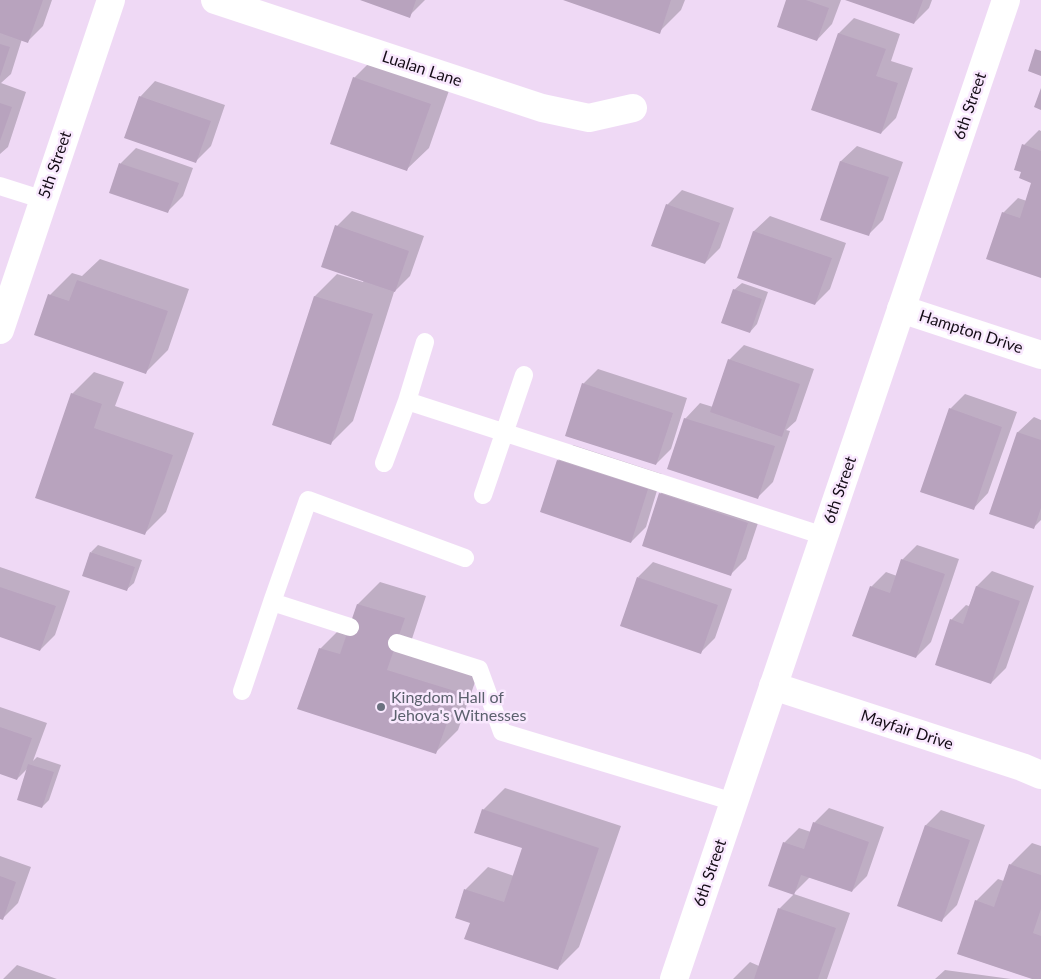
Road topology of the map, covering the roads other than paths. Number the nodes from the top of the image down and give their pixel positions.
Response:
1 (111, 0) edge
2 (215, 0) edge
3 (1006, 0) edge
4 (632, 108) dead end
5 (0, 186) edge
6 (44, 200) junction
7 (901, 309) junction
8 (0, 330) edge
9 (425, 342) dead end
10 (1041, 355) edge
11 (524, 374) dead end
12 (407, 401) junction
13 (504, 433) junction
14 (384, 463) dead end
15 (483, 495) dead end
16 (824, 536) junction
17 (465, 558) dead end
18 (272, 602) junction
19 (350, 627) dead end
20 (397, 643) dead end
21 (773, 686) junction
22 (242, 691) dead end
23 (1041, 775) edge
24 (734, 802) junction
25 (674, 979) edge

1 - 6 street, 5th Street
2 - 4 street, Lualan Lane
3 - 7 street, 6th Street
5 - 6 lane
6 - 8 street, 5th Street
7 - 10 street, Hampton Drive
7 - 16 street, 6th Street
9 - 12 lane
11 - 13 lane
12 - 13 lane
12 - 14 lane
13 - 15 lane
13 - 16 lane
16 - 21 street, 6th Street
17 - 18 lane
18 - 19 lane
18 - 22 lane
20 - 24 lane
21 - 23 street, Mayfair Drive
21 - 24 street, 6th Street
24 - 25 street, 6th Street

